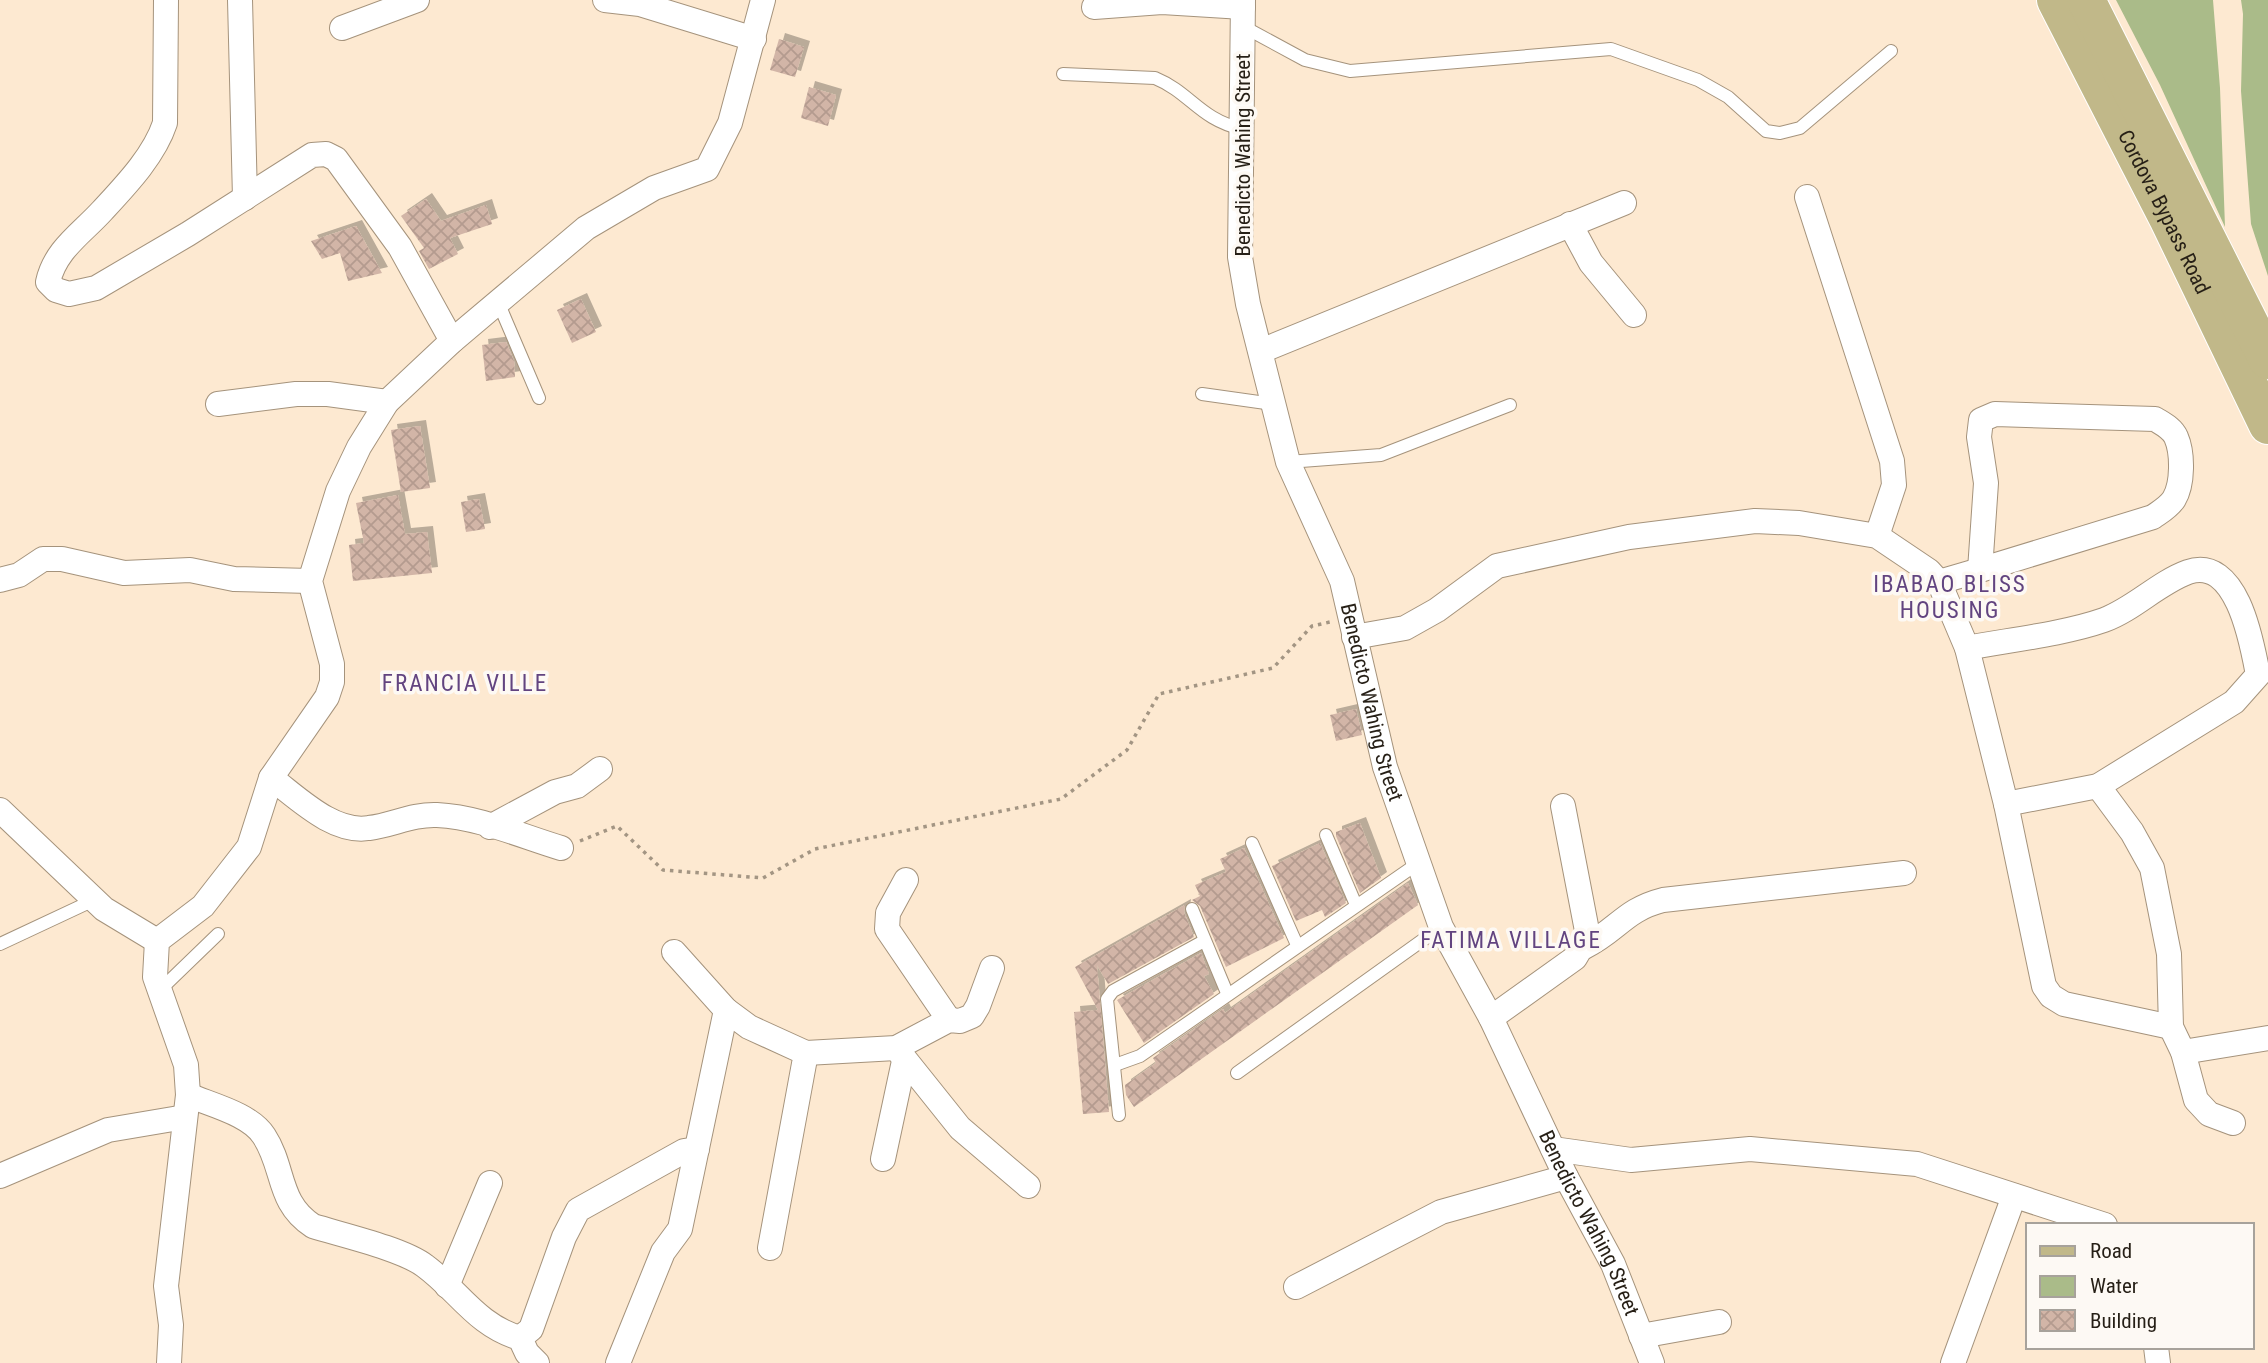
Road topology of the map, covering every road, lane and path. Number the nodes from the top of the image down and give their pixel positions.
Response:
1 (166, 0) edge
2 (240, 0) edge
3 (417, 0) edge
4 (604, 0) edge
5 (763, 0) edge
6 (2056, 0) edge
7 (2086, 0) edge
8 (1094, 7) dead end
9 (1243, 11) edge
10 (342, 28) dead end
11 (754, 39) junction
12 (1891, 51) dead end
13 (1063, 74) dead end
14 (1241, 129) junction
15 (1807, 197) dead end
16 (245, 198) junction
17 (1624, 203) dead end
18 (1570, 224) junction
19 (498, 302) junction
20 (1634, 315) dead end
21 (452, 341) junction
22 (1261, 351) junction
23 (2268, 360) edge
24 (1202, 394) dead end
25 (539, 398) dead end
26 (387, 402) junction
27 (218, 404) dead end
28 (1273, 404) junction
29 (1510, 405) dead end
30 (2266, 419) edge
31 (1288, 462) junction
32 (1877, 536) junction
33 (1980, 569) junction
34 (0, 580) edge
35 (310, 581) junction
36 (1939, 582) junction
37 (1352, 627) junction
38 (1967, 648) junction
39 (2261, 654) edge
40 (600, 769) dead end
41 (271, 778) junction
42 (2098, 786) junction
43 (2006, 804) junction
44 (1563, 806) dead end
45 (0, 810) edge
46 (490, 827) junction
47 (1326, 835) dead end
48 (1252, 843) dead end
49 (561, 848) joint
50 (1417, 864) junction
51 (1904, 873) dead end
52 (906, 880) dead end
53 (94, 900) junction
54 (1356, 905) junction
55 (1192, 909) dead end
56 (1441, 927) junction
57 (218, 934) dead end
58 (157, 940) junction
59 (1204, 942) junction
60 (0, 944) edge
61 (1297, 945) junction
62 (1584, 947) junction
63 (674, 952) dead end
64 (992, 968) dead end
65 (159, 991) junction
66 (1227, 992) junction
67 (726, 1010) junction
68 (1490, 1018) junction
69 (949, 1020) junction
70 (2171, 1027) junction
71 (2268, 1038) edge
72 (2183, 1052) junction
73 (806, 1053) junction
74 (900, 1054) junction
75 (1115, 1065) junction
76 (1237, 1073) dead end
77 (186, 1106) junction
78 (1119, 1115) dead end
79 (2233, 1123) dead end
80 (697, 1149) junction
81 (1553, 1149) junction
82 (883, 1159) dead end
83 (0, 1176) edge
84 (1566, 1177) junction
85 (490, 1183) dead end
86 (1028, 1186) dead end
87 (2014, 1196) junction
88 (2099, 1223) edge
89 (770, 1248) dead end
90 (447, 1286) junction
91 (1296, 1287) dead end
92 (1719, 1322) dead end
93 (1642, 1336) junction
94 (520, 1338) junction
95 (169, 1363) edge
96 (537, 1363) edge
97 (618, 1363) edge
98 (1652, 1363) edge
99 (1953, 1363) edge

1 - 16 street
2 - 16 street
3 - 10 street
4 - 11 street
5 - 11 street
6 - 30 main road, Cordova Bypass Road
7 - 23 main road, Cordova Bypass Road
8 - 9 street
9 - 12 lane
9 - 14 street, Benedicto Wahing Street
11 - 19 street
13 - 14 lane
14 - 22 street, Benedicto Wahing Street
15 - 32 street
16 - 21 street
17 - 18 street
18 - 20 street
18 - 22 street
19 - 21 street
19 - 25 lane
21 - 26 street
22 - 28 street, Benedicto Wahing Street
24 - 28 lane
26 - 27 street
26 - 35 street
28 - 31 street, Benedicto Wahing Street
29 - 31 lane
31 - 37 street, Benedicto Wahing Street
32 - 36 street
32 - 37 street
33 - 33 street
33 - 36 street
34 - 35 street
35 - 41 street
36 - 38 street
37 - 49 path
37 - 50 street, Benedicto Wahing Street
38 - 39 street
38 - 43 street
39 - 42 street
40 - 46 street
41 - 46 street
41 - 58 street
42 - 43 street
42 - 70 street
43 - 70 street
44 - 62 street
45 - 53 street
46 - 49 street
47 - 54 lane
48 - 61 lane
50 - 54 lane
50 - 56 street, Benedicto Wahing Street
51 - 62 street
52 - 69 street
53 - 58 street
53 - 60 lane
54 - 61 lane
55 - 59 lane
56 - 68 street, Benedicto Wahing Street
56 - 76 lane
57 - 65 lane
58 - 65 street
59 - 66 lane
59 - 75 lane
61 - 66 lane
62 - 68 street
63 - 67 street
64 - 69 street
65 - 77 street
66 - 75 lane
67 - 73 street
67 - 80 street
68 - 81 street, Benedicto Wahing Street
69 - 74 street
70 - 72 street
71 - 72 street
72 - 79 street
73 - 74 street
73 - 89 street
74 - 82 street
74 - 86 street
75 - 78 lane
77 - 83 street
77 - 90 street
77 - 95 street
80 - 94 street
80 - 97 street
81 - 84 street, Benedicto Wahing Street
81 - 87 street
84 - 91 street
84 - 93 street, Benedicto Wahing Street
85 - 90 street
87 - 88 street
87 - 99 street
90 - 94 street
92 - 93 street
93 - 98 street, Benedicto Wahing Street
94 - 96 street

